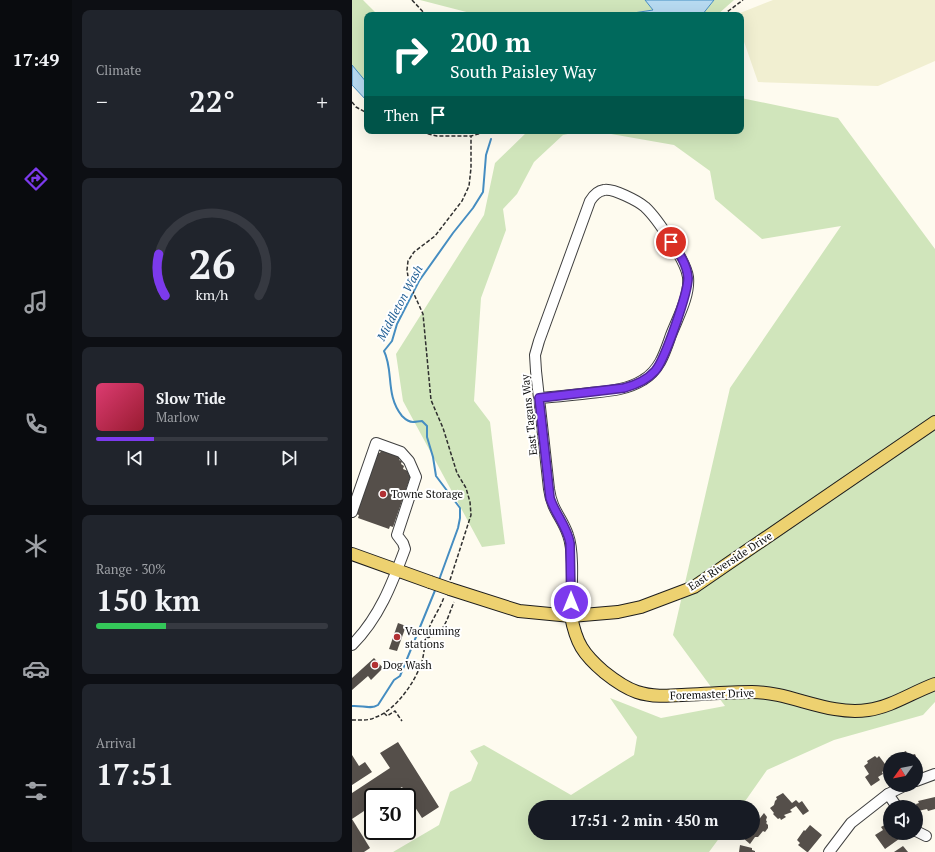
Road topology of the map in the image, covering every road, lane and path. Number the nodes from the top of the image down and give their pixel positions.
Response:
1 (412, 0) edge
2 (743, 0) edge
3 (423, 12) edge
4 (727, 12) edge
5 (352, 102) edge
6 (364, 111) edge
7 (429, 134) edge
8 (479, 134) edge
9 (471, 136) junction
10 (539, 398) junction
11 (935, 422) edge
12 (352, 512) edge
13 (352, 554) edge
14 (397, 570) junction
15 (448, 587) junction
16 (454, 602) dead end
17 (571, 616) junction
18 (426, 638) junction
19 (352, 645) edge
20 (935, 684) edge
21 (384, 713) junction
22 (352, 720) edge
23 (402, 721) dead end
24 (935, 774) edge
25 (923, 778) edge
26 (892, 792) edge
27 (888, 794) junction
28 (892, 800) edge
29 (923, 834) edge
30 (926, 836) dead end
31 (829, 852) edge

1 - 3 path
2 - 4 path
5 - 6 path
7 - 9 path
8 - 9 path
9 - 15 path
10 - 10 street, East Tagans Way
10 - 17 street, East Tagans Way
11 - 17 main road, East Riverside Drive
12 - 14 street
13 - 14 main road
14 - 15 main road, East Riverside Drive, bridge
14 - 19 street
15 - 17 main road, East Riverside Drive
15 - 18 path
16 - 18 path
17 - 20 main road, Foremaster Drive
18 - 21 path
21 - 22 path
21 - 23 path
24 - 25 street
26 - 27 street
27 - 28 street
27 - 31 street
29 - 30 street

